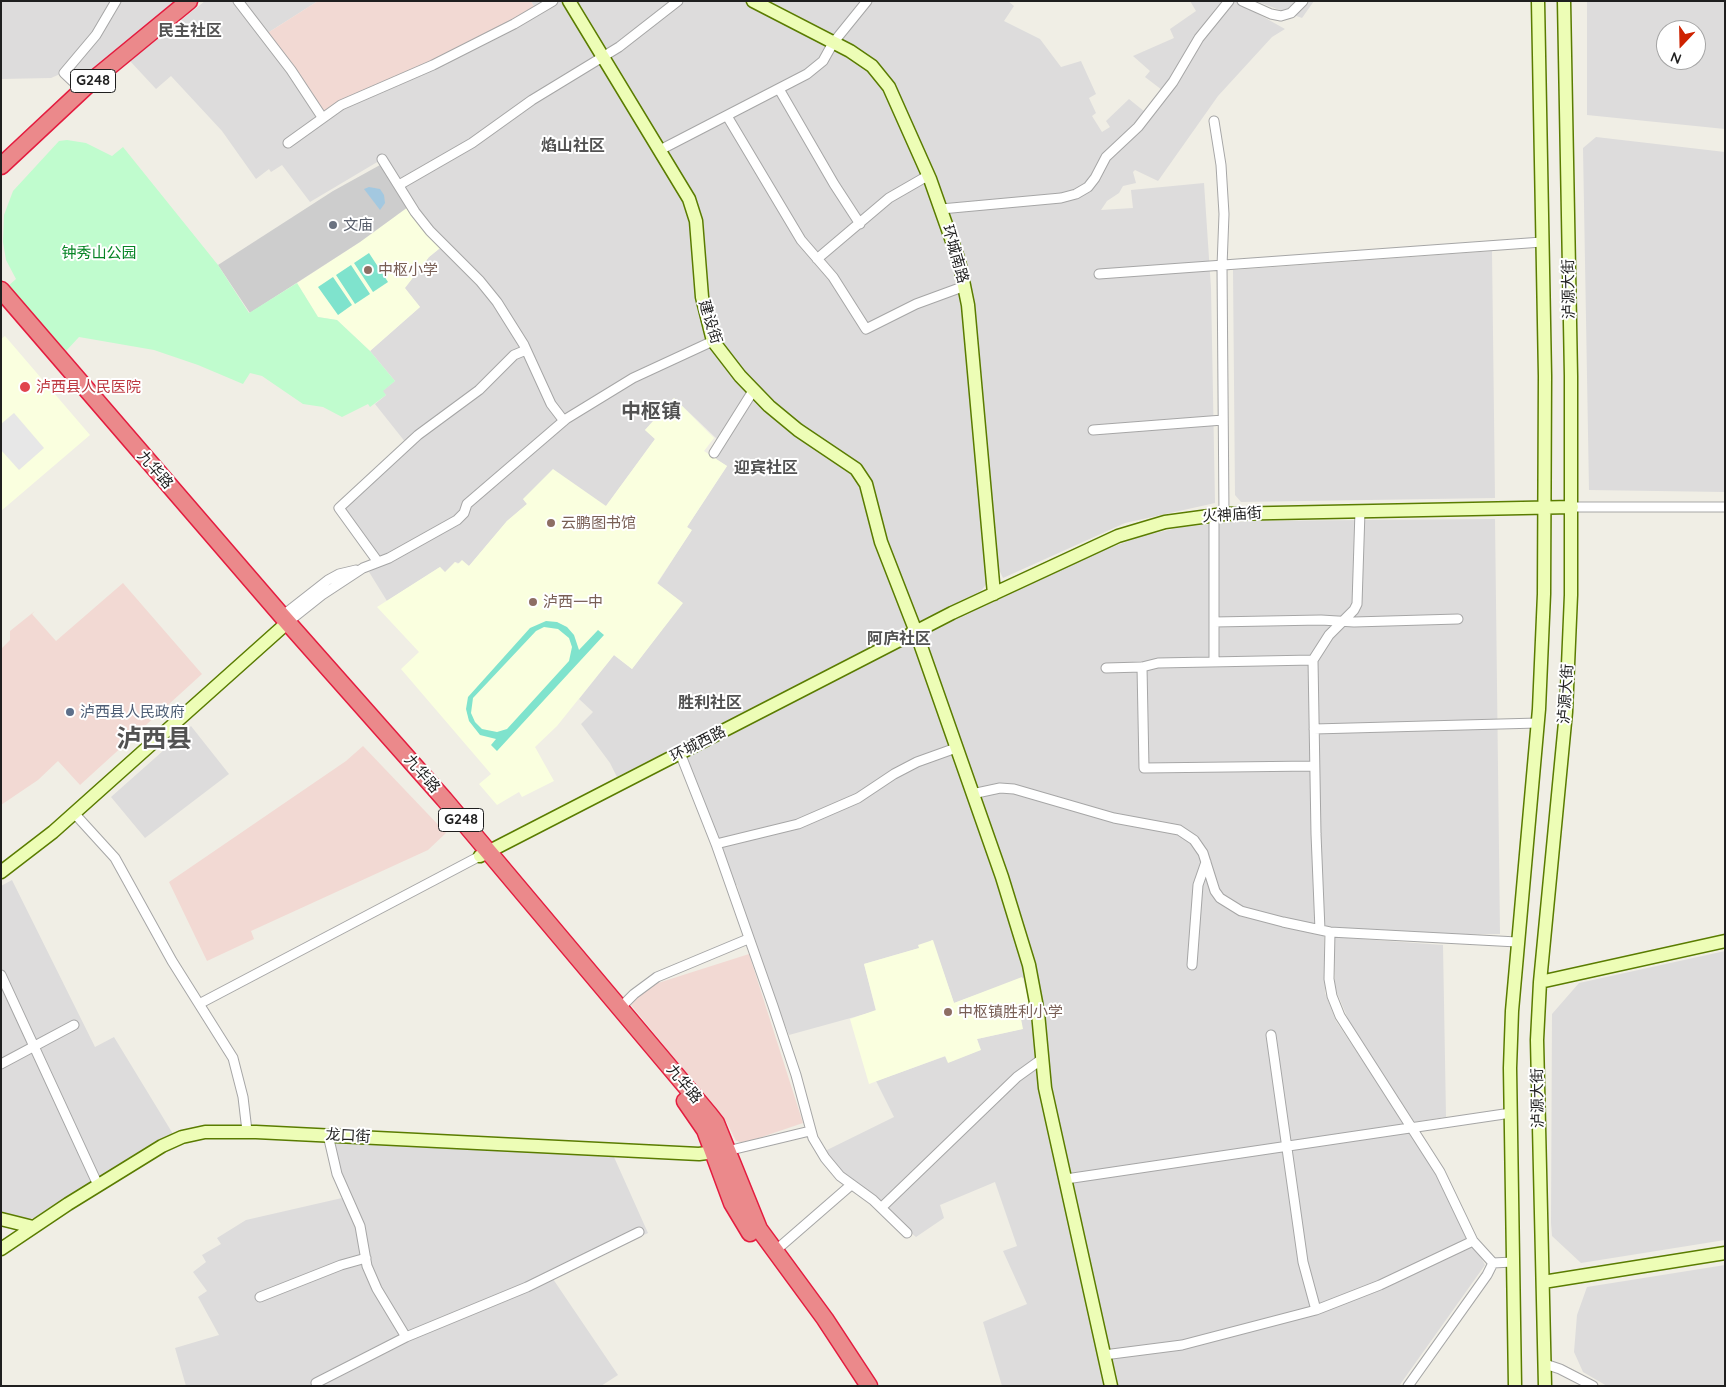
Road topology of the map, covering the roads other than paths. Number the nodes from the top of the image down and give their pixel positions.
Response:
1 (116, 1) edge
2 (189, 1) edge
3 (238, 1) edge
4 (553, 1) edge
5 (569, 1) edge
6 (678, 1) edge
7 (753, 1) edge
8 (867, 1) edge
9 (1229, 1) edge
10 (1242, 1) edge
11 (1303, 1) edge
12 (1538, 1) edge
13 (1564, 1) edge
14 (833, 43) junction
15 (602, 57) junction
16 (82, 90) junction
17 (779, 90) junction
18 (727, 116) junction
19 (322, 117) junction
20 (1214, 121) dead end
21 (288, 143) dead end
22 (660, 150) junction
23 (382, 159) dead end
24 (1, 166) edge
25 (928, 175) junction
26 (399, 186) junction
27 (941, 209) junction
28 (860, 224) junction
29 (1542, 242) junction
30 (817, 259) junction
31 (1222, 266) junction
32 (1099, 274) dead end
33 (965, 286) junction
34 (1, 290) edge
35 (1, 308) edge
36 (713, 340) junction
37 (526, 350) junction
38 (753, 391) junction
39 (1223, 420) junction
40 (564, 421) junction
41 (1093, 430) dead end
42 (714, 453) dead end
43 (1572, 507) junction
44 (1725, 507) edge
45 (1545, 508) junction
46 (1360, 511) junction
47 (1219, 514) junction
48 (378, 562) junction
49 (994, 594) junction
50 (1458, 619) dead end
51 (1342, 621) junction
52 (281, 622) junction
53 (1214, 622) junction
54 (916, 632) junction
55 (1313, 660) junction
56 (1214, 662) junction
57 (1142, 667) junction
58 (1106, 668) dead end
59 (1538, 723) junction
60 (1314, 729) junction
61 (956, 748) junction
62 (680, 753) junction
63 (1314, 766) junction
64 (972, 794) junction
65 (74, 813) junction
66 (716, 844) junction
67 (484, 854) junction
68 (1, 862) edge
69 (1206, 862) junction
70 (1, 872) edge
71 (1325, 931) junction
72 (748, 939) junction
73 (1725, 941) edge
74 (1517, 942) junction
75 (1192, 965) dead end
76 (1, 975) edge
77 (1540, 982) junction
78 (199, 1004) junction
79 (620, 1008) junction
80 (74, 1024) dead end
81 (1271, 1036) dead end
82 (34, 1046) junction
83 (1042, 1059) junction
84 (1, 1064) edge
85 (1511, 1113) junction
86 (1411, 1128) junction
87 (810, 1131) junction
88 (247, 1132) junction
89 (328, 1135) junction
90 (1286, 1146) junction
91 (720, 1152) junction
92 (1066, 1179) junction
93 (98, 1185) junction
94 (851, 1185) junction
95 (880, 1208) junction
96 (1, 1219) edge
97 (34, 1227) junction
98 (639, 1232) dead end
99 (907, 1233) dead end
100 (1474, 1241) junction
101 (1, 1249) edge
102 (775, 1251) junction
103 (1725, 1253) edge
104 (366, 1258) junction
105 (1513, 1262) junction
106 (1493, 1263) junction
107 (1543, 1282) junction
108 (260, 1297) dead end
109 (1316, 1310) junction
110 (406, 1337) junction
111 (1104, 1355) junction
112 (1545, 1364) junction
113 (316, 1383) dead end
114 (857, 1386) edge
115 (869, 1386) edge
116 (1111, 1386) edge
117 (1408, 1386) edge
118 (1515, 1386) edge
119 (1545, 1386) edge
120 (1593, 1386) edge

1 - 16 street
2 - 16 highway, G248
3 - 19 street
4 - 19 street
5 - 15 main road, 建设街
6 - 15 street
7 - 14 main road, 环城南路
8 - 14 street
9 - 27 street
10 - 11 street
12 - 29 main road, 泸源大街
13 - 43 main road, 泸源大街
14 - 17 street
14 - 25 main road, 环城南路
15 - 22 main road, 建设街
15 - 26 street
16 - 24 highway, G248
17 - 18 street
17 - 28 street
18 - 22 street
18 - 30 street
19 - 21 street
20 - 31 street
22 - 36 main road, 建设街
23 - 26 street
25 - 27 main road, 环城南路
25 - 28 street
26 - 37 street
27 - 33 main road, 环城南路
28 - 30 street
29 - 31 street
29 - 45 main road, 泸源大街
30 - 33 street
31 - 32 street
31 - 39 street
33 - 49 main road, 环城南路
34 - 52 highway, 九华路 / G248
35 - 52 highway, 九华路 / G248
36 - 38 main road, 建设街
36 - 40 street
37 - 40 street
37 - 48 street
38 - 42 street
38 - 54 main road, 建设街
39 - 41 street
39 - 47 street
40 - 48 street
43 - 44 street
43 - 45 main road, 火神庙街
43 - 77 main road, 泸源大街
45 - 46 main road, 火神庙街
45 - 59 main road, 泸源大街
46 - 47 main road, 火神庙街
46 - 51 street
47 - 49 main road, 火神庙街
47 - 53 street
48 - 52 street
49 - 54 main road, 火神庙街
50 - 51 street
51 - 53 street
51 - 55 street
52 - 65 main road
52 - 67 highway, 九华路 / G248
52 - 68 main road
53 - 56 street
54 - 61 main road, 建设街
54 - 62 main road, 环城西路
55 - 56 street
55 - 60 street
56 - 57 street
57 - 58 street
57 - 63 street
59 - 60 street
59 - 74 main road, 泸源大街
60 - 63 street
61 - 64 main road, 建设街
61 - 66 street
62 - 66 street
62 - 67 main road, 环城西路
63 - 71 street
64 - 69 street
64 - 83 main road, 建设街
65 - 70 main road
65 - 78 street
66 - 72 street
67 - 78 street
67 - 79 highway, 九华路 / G248
67 - 91 highway, 九华路 / G248
69 - 71 street
69 - 75 street
71 - 74 street
71 - 86 street
72 - 79 street
72 - 87 street
73 - 77 main road
74 - 85 main road, 泸源大街
76 - 82 street
77 - 107 main road, 泸源大街
78 - 88 street
79 - 91 highway, 九华路 / G248
80 - 82 street
81 - 90 street
82 - 84 street
82 - 93 street
83 - 92 main road, 建设街
83 - 95 street
85 - 86 street
85 - 105 main road, 泸源大街
86 - 90 street
86 - 100 street
87 - 91 street
87 - 94 street
88 - 89 main road, 龙口街
88 - 93 main road, 龙口街
89 - 91 main road, 龙口街
89 - 104 street
90 - 92 street
90 - 109 street
91 - 102 highway, 九华路 / G248
91 - 114 highway, 九华路 / G248
92 - 111 main road, 建设街
93 - 97 main road, 龙口街
94 - 95 street
94 - 102 street
95 - 99 street
96 - 97 main road
97 - 101 main road, 龙口街
98 - 110 street
100 - 106 street
100 - 109 street
102 - 115 highway, 九华路 / G248
103 - 107 main road
104 - 108 street
104 - 110 street
105 - 106 street
105 - 118 main road, 泸源大街
106 - 117 street
107 - 112 main road, 泸源大街
109 - 111 street
110 - 113 street
111 - 116 main road, 建设街
112 - 119 main road, 泸源大街
112 - 120 street

